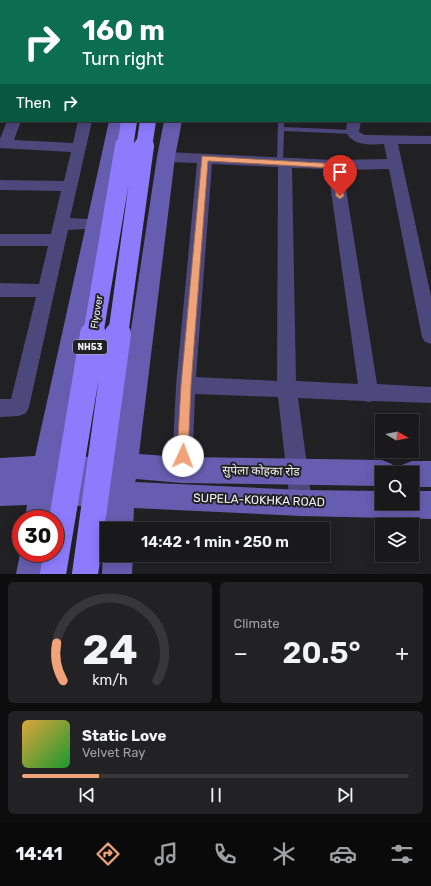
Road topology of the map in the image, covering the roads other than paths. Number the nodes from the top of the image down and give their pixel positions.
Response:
1 (13, 122) edge
2 (85, 122) edge
3 (118, 122) edge
4 (129, 122) edge
5 (148, 122) edge
6 (173, 122) edge
7 (281, 122) edge
8 (353, 126) edge
9 (280, 129) junction
10 (390, 139) junction
11 (431, 140) edge
12 (2, 144) edge
13 (79, 148) junction
14 (166, 158) junction
15 (205, 158) junction
16 (283, 162) junction
17 (394, 164) junction
18 (335, 165) junction
19 (0, 185) edge
20 (70, 186) junction
21 (97, 224) junction
22 (59, 232) junction
23 (0, 240) edge
24 (0, 290) edge
25 (46, 291) junction
26 (431, 337) edge
27 (186, 385) junction
28 (287, 391) junction
29 (369, 394) junction
30 (431, 395) edge
31 (0, 408) edge
32 (124, 466) junction
33 (182, 470) junction
34 (0, 471) edge
35 (298, 472) junction
36 (375, 473) edge
37 (419, 474) edge
38 (431, 474) edge
39 (45, 480) junction
40 (90, 481) junction
41 (0, 493) edge
42 (120, 494) junction
43 (301, 503) junction
44 (431, 505) edge
45 (40, 510) edge
46 (119, 522) edge
47 (33, 562) edge
48 (118, 562) edge
49 (31, 574) edge
50 (53, 574) edge
51 (85, 574) edge
52 (117, 574) edge

1 - 12 street
2 - 13 street
3 - 21 street
4 - 50 highway, Flyover / NH53, bridge
5 - 51 highway, NH53, bridge
6 - 14 street
7 - 9 lane
8 - 9 lane
8 - 10 street
9 - 16 lane
10 - 11 street
10 - 17 street
12 - 13 street
13 - 20 street
14 - 15 street
14 - 32 street
15 - 16 street
15 - 27 street
16 - 18 street
16 - 28 street
17 - 18 street
17 - 26 street
18 - 29 street
19 - 20 street
20 - 22 street
21 - 22 street
21 - 39 street
22 - 23 street
22 - 25 street
24 - 25 street
25 - 31 street
27 - 28 street
27 - 33 street
28 - 29 street
28 - 35 street
29 - 30 street
32 - 33 street, सुपेला कोहका रोड
32 - 40 street, सुपेला कोहका रोड
32 - 42 street
33 - 35 street, सुपेला कोहका रोड
34 - 39 street
35 - 36 street, सुपेला कोहका रोड
35 - 43 street
37 - 38 street
39 - 40 street
39 - 41 street
39 - 45 street
40 - 42 street, SUPELA-KOKHKA ROAD
42 - 43 street, SUPELA-KOKHKA ROAD
42 - 46 street
43 - 44 street, SUPELA-KOKHKA ROAD
47 - 49 street
48 - 52 street

